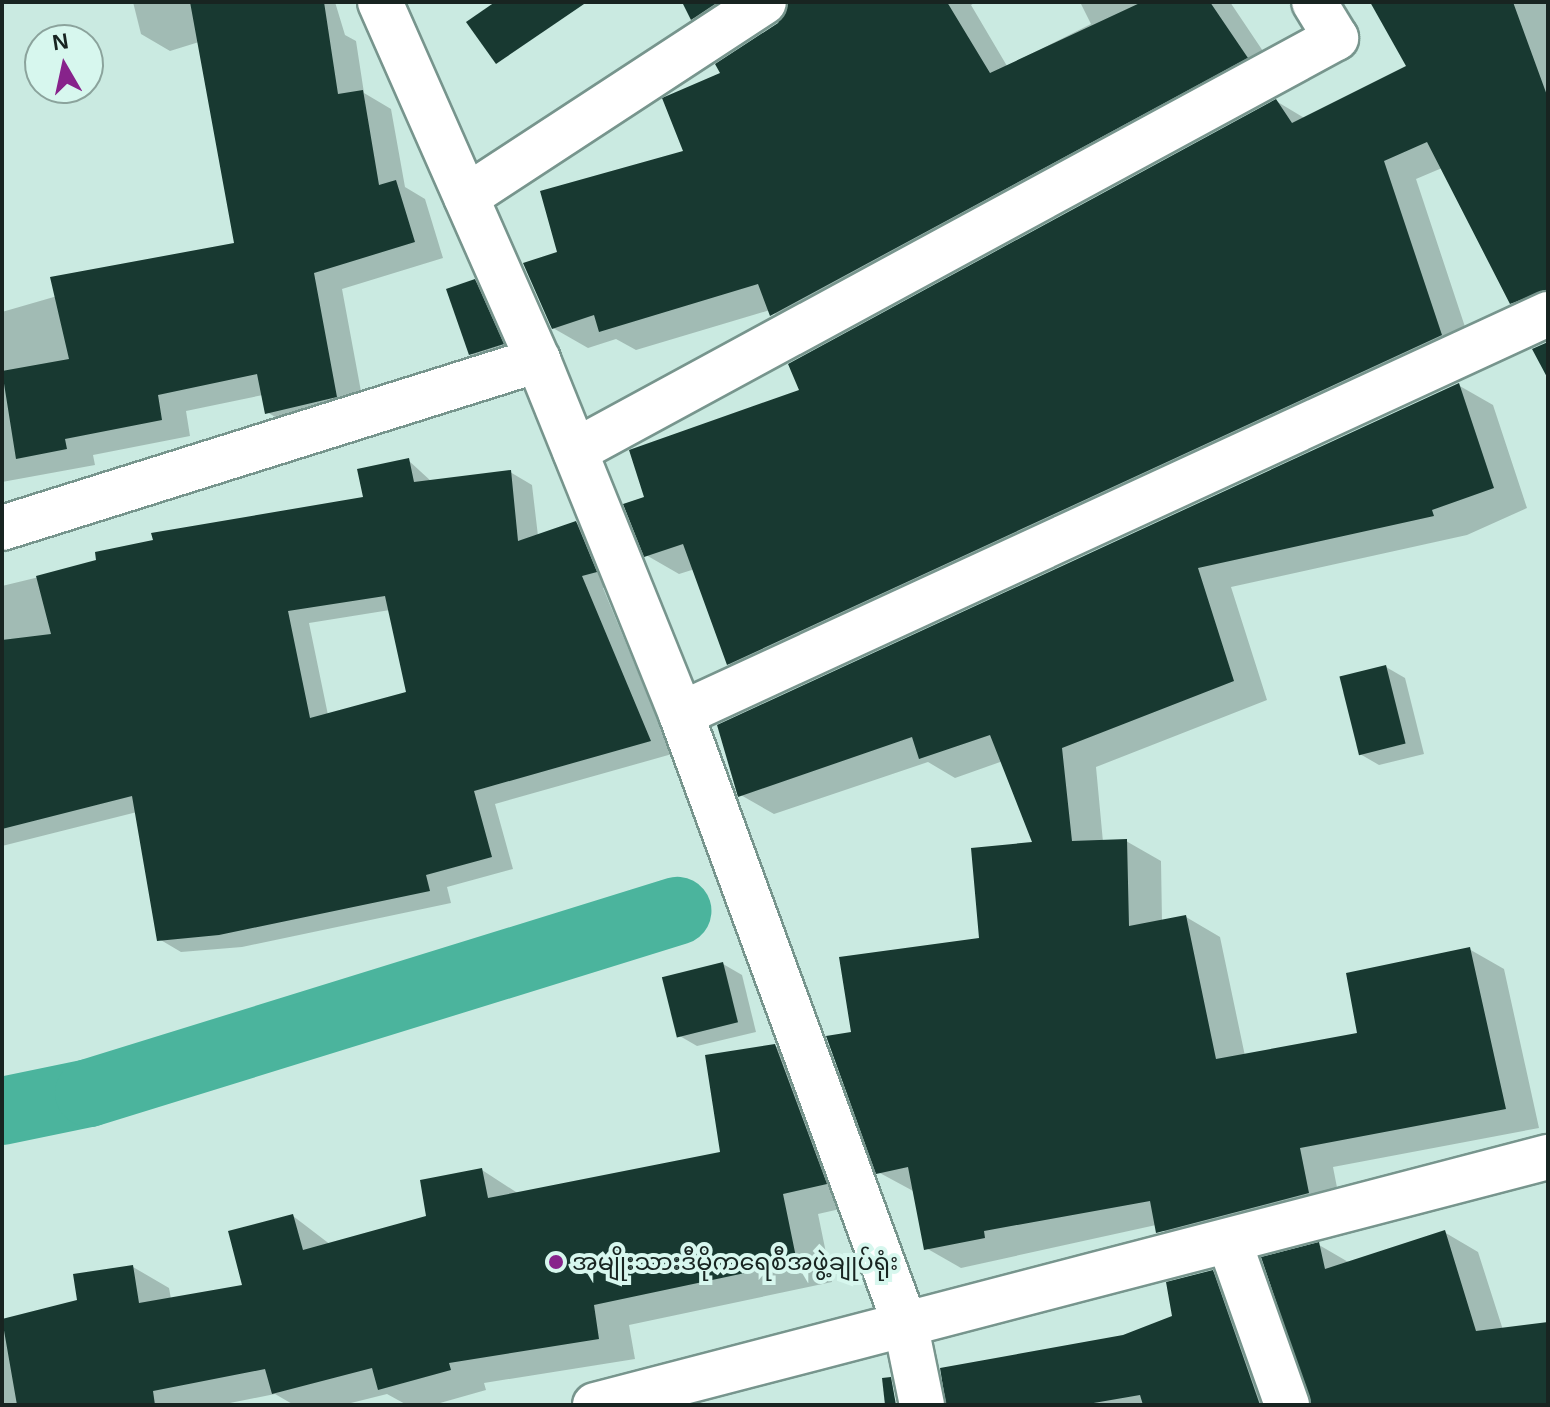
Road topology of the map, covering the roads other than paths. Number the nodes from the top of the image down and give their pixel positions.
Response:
1 (380, 2) edge
2 (764, 2) edge
3 (1314, 2) edge
4 (466, 197) junction
5 (1548, 314) edge
6 (538, 360) junction
7 (575, 451) junction
8 (2, 528) edge
9 (681, 714) junction
10 (1548, 1157) edge
11 (1229, 1241) junction
12 (906, 1327) junction
13 (595, 1405) edge
14 (922, 1405) edge
15 (1287, 1405) edge

1 - 4 street
2 - 4 street
3 - 7 street
4 - 6 street
5 - 9 street
6 - 7 street
6 - 8 street
7 - 9 street
9 - 12 street
10 - 11 street
11 - 12 street
11 - 15 street
12 - 13 street
12 - 14 street

